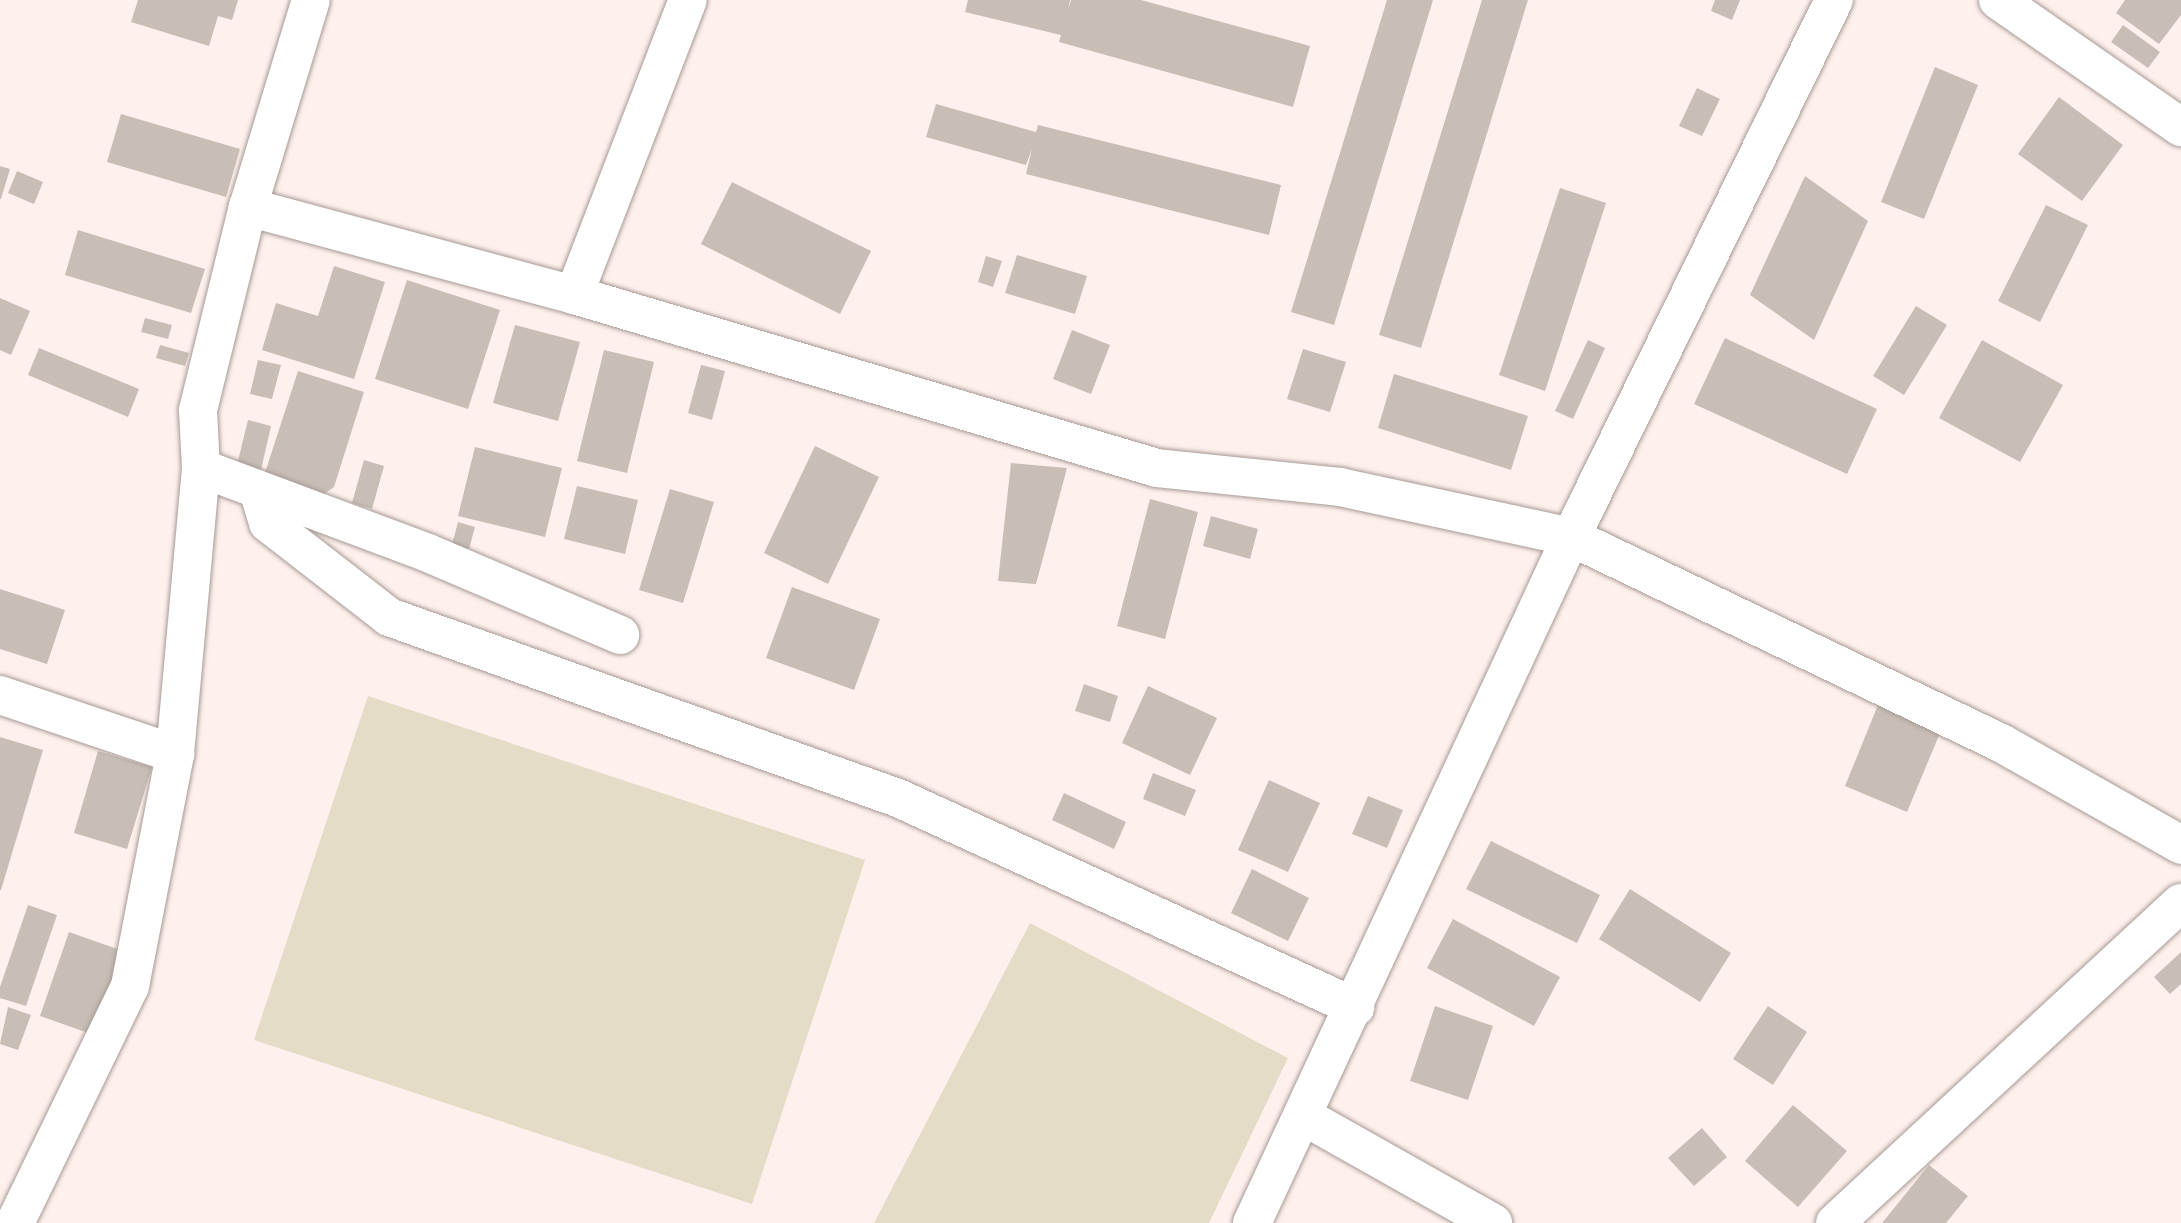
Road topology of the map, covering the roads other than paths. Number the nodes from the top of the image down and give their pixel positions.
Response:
1 (311, 0) edge
2 (688, 0) edge
3 (1834, 0) edge
4 (1998, 0) edge
5 (2181, 127) edge
6 (248, 207) junction
7 (574, 295) junction
8 (201, 468) junction
9 (258, 490) junction
10 (1571, 537) junction
11 (620, 635) dead end
12 (0, 695) edge
13 (175, 754) junction
14 (2181, 845) edge
15 (2181, 904) edge
16 (1355, 1006) junction
17 (1305, 1117) junction
18 (15, 1223) edge
19 (1252, 1223) edge
20 (1493, 1223) edge
21 (1835, 1223) edge

1 - 6 street
2 - 7 street
3 - 10 street
4 - 5 street
6 - 7 street
6 - 8 street
7 - 10 street
8 - 9 street
8 - 13 street
9 - 11 street
9 - 16 street
10 - 14 street
10 - 16 street
12 - 13 street
13 - 18 street
15 - 21 street
16 - 17 street
17 - 19 street
17 - 20 street

